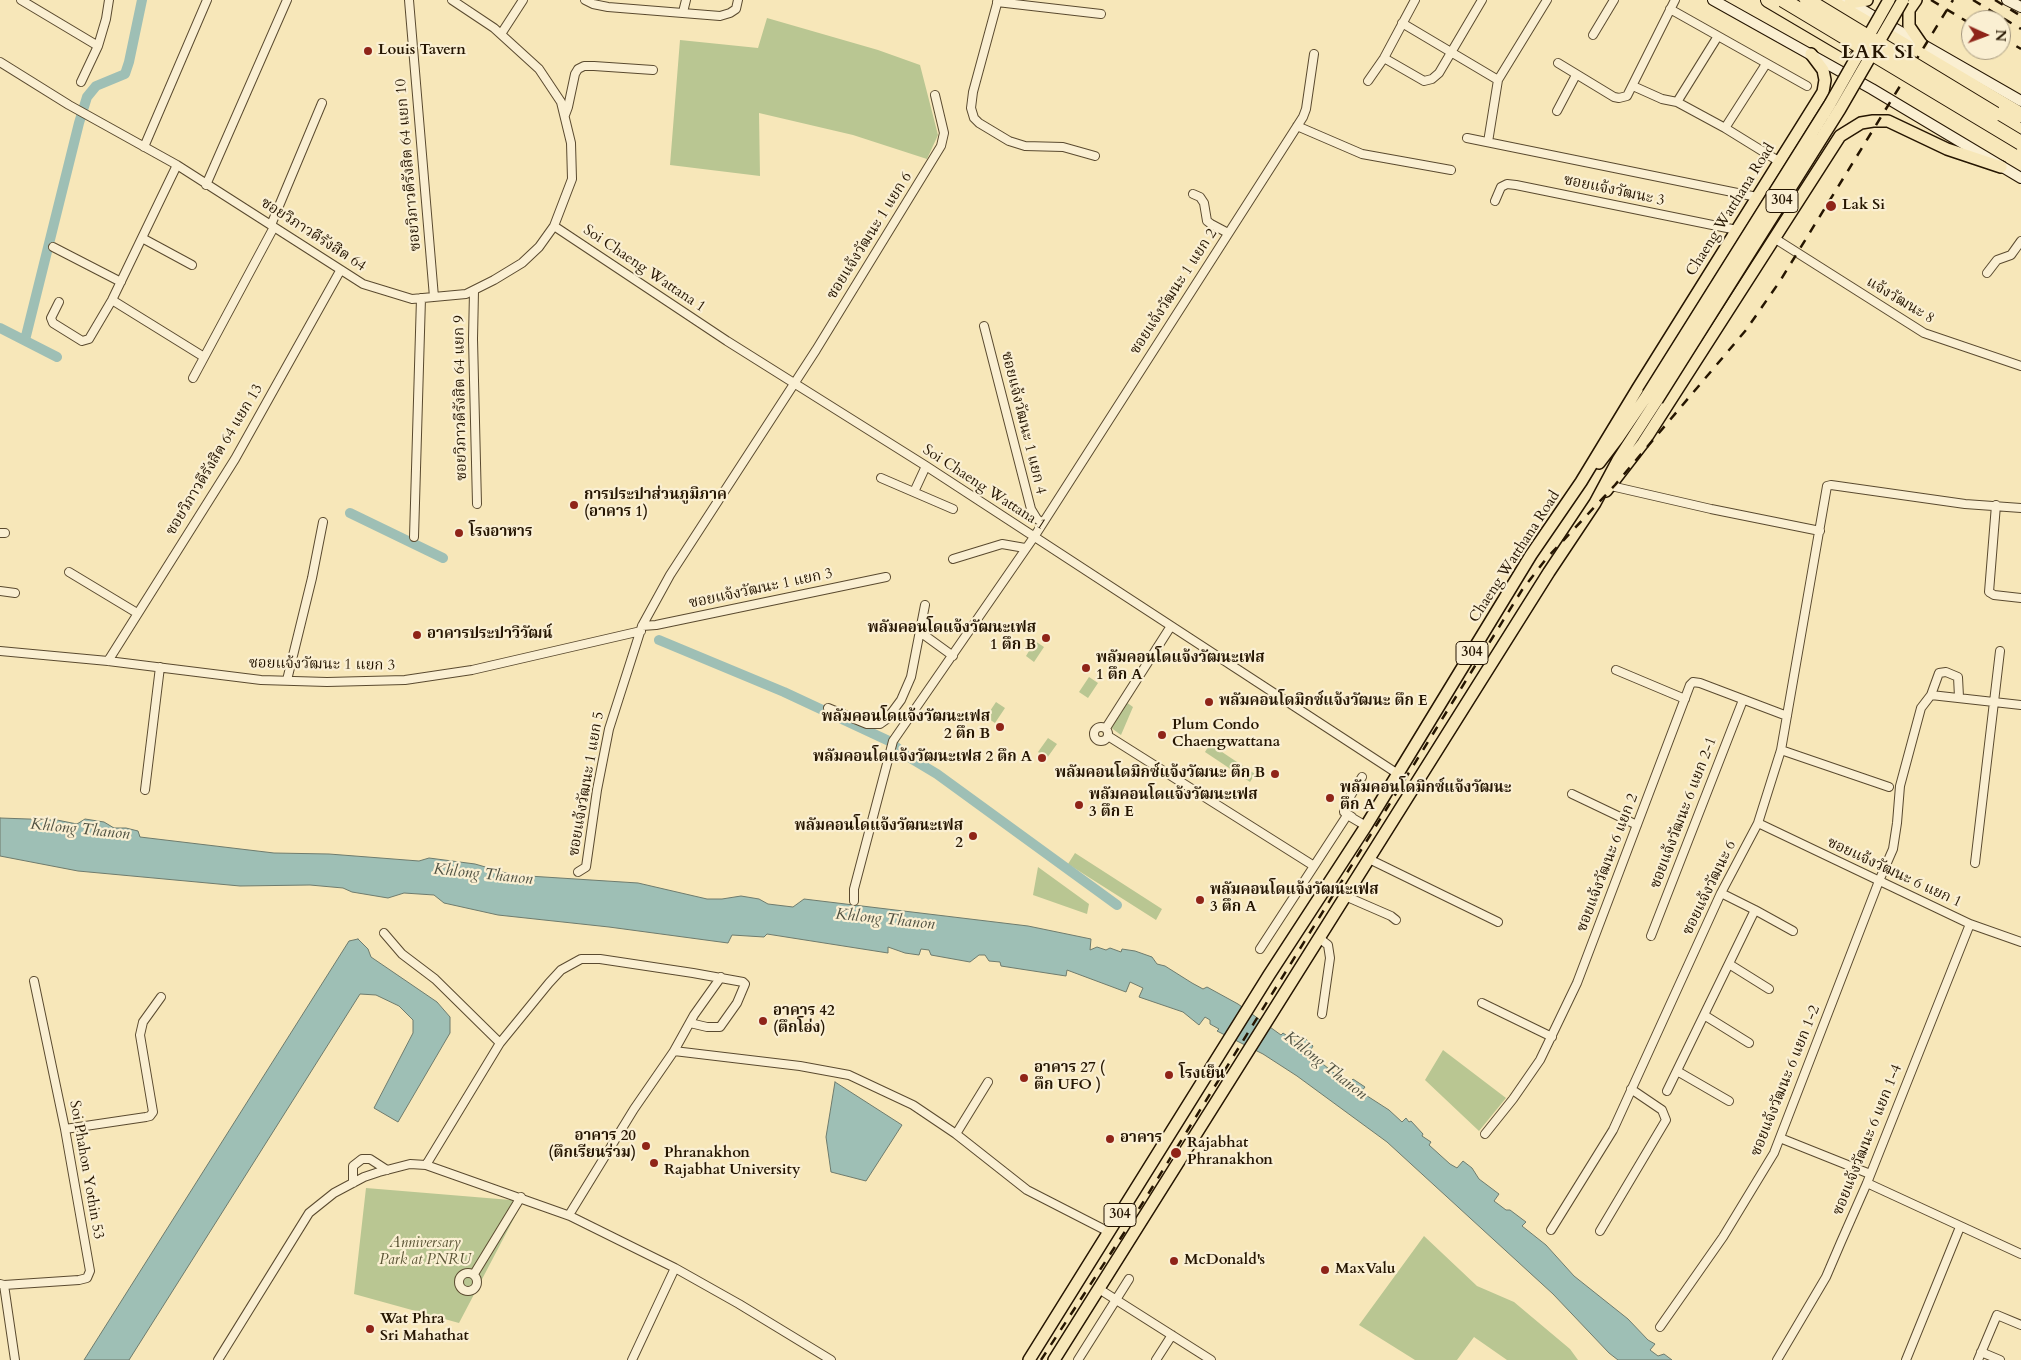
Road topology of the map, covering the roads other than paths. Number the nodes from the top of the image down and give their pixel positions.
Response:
1 (21, 0) edge
2 (108, 0) edge
3 (207, 0) edge
4 (287, 0) edge
5 (409, 0) edge
6 (453, 0) edge
7 (523, 0) edge
8 (585, 0) edge
9 (641, 0) edge
10 (686, 0) edge
11 (738, 0) edge
12 (1415, 0) edge
13 (1482, 0) edge
14 (1547, 0) edge
15 (1614, 0) edge
16 (1675, 0) edge
17 (1714, 0) edge
18 (1768, 0) edge
19 (1783, 0) edge
20 (1807, 0) edge
21 (1828, 0) edge
22 (1867, 0) edge
23 (1889, 0) edge
24 (1903, 0) edge
25 (1916, 0) edge
26 (2006, 0) edge
27 (998, 1) edge
28 (1847, 2) edge
29 (2021, 7) edge
30 (636, 8) junction
31 (1670, 9) junction
32 (683, 12) junction
33 (1101, 14) dead end
34 (1402, 23) junction
35 (501, 34) junction
36 (1593, 35) dead end
37 (1718, 36) junction
38 (1922, 45) junction
39 (98, 46) junction
40 (1451, 53) junction
41 (1314, 54) dead end
42 (1811, 54) junction
43 (1384, 58) junction
44 (1558, 63) dead end
45 (1766, 64) junction
46 (1, 66) edge
47 (653, 70) dead end
48 (1576, 75) junction
49 (1498, 80) junction
50 (1368, 81) dead end
51 (81, 82) dead end
52 (1633, 86) junction
53 (1807, 86) dead end
54 (935, 95) dead end
55 (2021, 101) edge
56 (1677, 102) junction
57 (322, 103) dead end
58 (1812, 110) junction
59 (1557, 111) dead end
60 (565, 114) junction
61 (2021, 115) edge
62 (1297, 126) junction
63 (1726, 128) junction
64 (2021, 131) edge
65 (1840, 136) junction
66 (1467, 138) dead end
67 (1488, 142) junction
68 (2021, 143) edge
69 (144, 147) junction
70 (2021, 150) edge
71 (1095, 156) dead end
72 (1780, 162) junction
73 (177, 165) junction
74 (2001, 167) junction
75 (1451, 170) dead end
76 (2021, 178) edge
77 (206, 185) junction
78 (1193, 194) dead end
79 (1758, 197) junction
80 (1495, 201) dead end
81 (273, 226) junction
82 (554, 226) junction
83 (1737, 230) junction
84 (1228, 233) junction
85 (142, 238) junction
86 (1774, 238) junction
87 (2021, 241) edge
88 (53, 247) dead end
89 (192, 265) dead end
90 (340, 271) junction
91 (1987, 273) dead end
92 (121, 282) junction
93 (474, 291) junction
94 (434, 297) junction
95 (421, 298) junction
96 (112, 300) junction
97 (59, 302) dead end
98 (984, 326) dead end
99 (204, 357) junction
100 (2021, 366) edge
101 (193, 378) dead end
102 (794, 384) junction
103 (1652, 397) junction
104 (926, 466) junction
105 (881, 478) dead end
106 (1581, 482) junction
107 (1611, 486) junction
108 (914, 492) junction
109 (1595, 503) junction
110 (477, 504) dead end
111 (1996, 505) junction
112 (953, 508) dead end
113 (2021, 508) edge
114 (323, 522) dead end
115 (1043, 523) junction
116 (1820, 531) junction
117 (414, 537) dead end
118 (1034, 537) junction
119 (1025, 548) junction
120 (953, 559) dead end
121 (69, 572) dead end
122 (886, 577) dead end
123 (0, 591) edge
124 (15, 593) dead end
125 (2021, 598) edge
126 (925, 605) dead end
127 (137, 614) junction
128 (1171, 626) junction
129 (641, 628) junction
130 (920, 632) junction
131 (0, 651) edge
132 (2000, 651) dead end
133 (953, 656) junction
134 (108, 661) junction
135 (160, 667) junction
136 (1616, 670) dead end
137 (287, 680) junction
138 (1931, 696) junction
139 (1959, 698) junction
140 (1685, 699) junction
141 (1743, 700) junction
142 (1994, 702) junction
143 (2021, 705) edge
144 (828, 708) dead end
145 (1787, 716) junction
146 (1781, 750) junction
147 (1398, 774) junction
148 (1362, 777) dead end
149 (1889, 787) dead end
150 (145, 790) dead end
151 (1572, 794) dead end
152 (1352, 817) junction
153 (1758, 823) junction
154 (1637, 825) junction
155 (1366, 826) junction
156 (1369, 859) junction
157 (1975, 863) dead end
158 (1314, 866) junction
159 (578, 872) dead end
160 (1879, 881) junction
161 (1721, 893) junction
162 (1346, 896) junction
163 (854, 901) dead end
164 (1755, 910) junction
165 (1396, 920) dead end
166 (1498, 922) dead end
167 (1970, 924) junction
168 (1793, 931) dead end
169 (384, 933) dead end
170 (1652, 936) dead end
171 (1319, 938) junction
172 (2021, 942) edge
173 (1260, 949) dead end
174 (1728, 964) junction
175 (721, 978) junction
176 (34, 981) dead end
177 (1769, 989) dead end
178 (161, 997) dead end
179 (1482, 1004) dead end
180 (1322, 1014) dead end
181 (1704, 1015) junction
182 (690, 1023) junction
183 (1552, 1037) junction
184 (500, 1043) junction
185 (1749, 1043) dead end
186 (674, 1051) junction
187 (1677, 1071) junction
188 (988, 1082) dead end
189 (1631, 1089) junction
190 (1667, 1091) dead end
191 (1729, 1101) dead end
192 (65, 1129) junction
193 (956, 1134) junction
194 (1486, 1134) dead end
195 (1780, 1138) junction
196 (426, 1165) junction
197 (387, 1170) junction
198 (1870, 1174) junction
199 (1867, 1183) junction
200 (353, 1184) junction
201 (520, 1197) junction
202 (570, 1215) junction
203 (1960, 1227) junction
204 (1551, 1230) dead end
205 (1600, 1231) dead end
206 (1109, 1232) junction
207 (2021, 1254) edge
208 (675, 1268) junction
209 (474, 1274) dead end
210 (1128, 1279) dead end
211 (2, 1285) edge
212 (1099, 1288) junction
213 (1116, 1299) junction
214 (2021, 1325) edge
215 (1660, 1327) dead end
216 (1172, 1335) junction
217 (1980, 1356) edge
218 (15, 1360) edge
219 (218, 1360) edge
220 (632, 1360) edge
221 (830, 1360) edge
222 (1029, 1360) edge
223 (1054, 1360) edge
224 (1078, 1360) edge
225 (1156, 1360) edge
226 (1211, 1360) edge
227 (1777, 1360) edge
228 (1906, 1360) edge
229 (2000, 1360) edge

1 - 39 street
2 - 39 street
3 - 69 street
4 - 77 street
5 - 94 street, ซอยวิภาวดีรังสิต 64 แยก 10
6 - 35 street, ซอยวิภาวดีรังสิต 64
7 - 35 street
8 - 30 street
9 - 30 street
10 - 32 street
11 - 32 street
12 - 34 street
13 - 40 street
14 - 49 street
15 - 36 street
16 - 31 street
17 - 42 main road
18 - 70 highway
19 - 68 highway, bridge
20 - 64 highway, bridge
21 - 61 highway
22 - 28 main road
23 - 103 main road, Chaeng Watthana Road / 304, bridge
24 - 103 main road, Chaeng Watthana Road / 304, bridge
25 - 38 main road
26 - 29 main road
27 - 33 street
27 - 71 street
28 - 38 main road
30 - 32 street
31 - 37 street
31 - 52 street
34 - 40 street
34 - 43 street
35 - 60 street, ซอยวิภาวดีรังสิต 64
37 - 45 street
37 - 56 street
38 - 55 main road
39 - 51 street
40 - 43 street
40 - 49 street
41 - 62 street, ซอยแจ้งวัฒนะ 1 แยก 2
42 - 58 main road, Chaeng Watthana Road
42 - 74 main road
43 - 50 street
44 - 48 street
45 - 53 street
45 - 63 street
46 - 69 street, ซอยวิภาวดีรังสิต 64
47 - 60 street
48 - 52 street
48 - 59 street
49 - 67 street
52 - 56 street
54 - 102 street, ซอยแจ้งวัฒนะ 1 แยก 6
56 - 63 street
57 - 81 street
58 - 65 main road
58 - 72 main road, Chaeng Watthana Road
60 - 82 street, ซอยวิภาวดีรังสิต 64
62 - 75 street
62 - 84 street, ซอยแจ้งวัฒนะ 1 แยก 2
63 - 72 street
65 - 74 main road, Chaeng Watthana Road
65 - 86 main road, Chaeng Watthana Road
66 - 67 street
67 - 79 street
69 - 73 street, ซอยวิภาวดีรังสิต 64
72 - 79 main road, Chaeng Watthana Road
73 - 77 street, ซอยวิภาวดีรังสิต 64
73 - 85 street
74 - 76 main road
77 - 81 street, ซอยวิภาวดีรังสิต 64
78 - 84 street
79 - 83 main road, Chaeng Watthana Road
80 - 83 street, ซอยแจ้งวัฒนะ 3
81 - 90 street, ซอยวิภาวดีรังสิต 64
81 - 99 street
82 - 93 street, ซอยวิภาวดีรังสิต 64
82 - 102 street, Soi Chaeng Wattana 1
83 - 106 main road, Chaeng Watthana Road
84 - 115 street, ซอยแจ้งวัฒนะ 1 แยก 2
85 - 89 street
85 - 92 street
86 - 100 street, แจ้งวัฒนะ 8
86 - 107 main road, Chaeng Watthana Road
87 - 91 street
88 - 92 street
90 - 95 street, ซอยวิภาวดีรังสิต 64
90 - 127 street, ซอยวิภาวดีรังสิต 64 แยก 13
92 - 96 street
93 - 94 street, ซอยวิภาวดีรังสิต 64
93 - 110 street, ซอยวิภาวดีรังสิต 64 แยก 9
94 - 95 street, ซอยวิภาวดีรังสิต 64
95 - 117 street
96 - 97 street
96 - 99 street
98 - 115 street, ซอยแจ้งวัฒนะ 1 แยก 4
99 - 101 street
102 - 104 street, Soi Chaeng Wattana 1
102 - 129 street, ซอยแจ้งวัฒนะ 1 แยก 5
103 - 106 main road, Chaeng Watthana Road / 304
103 - 109 main road, Chaeng Watthana Road / 304
104 - 108 street
104 - 118 street, Soi Chaeng Wattana 1
105 - 108 street
106 - 147 main road, Chaeng Watthana Road / 304
107 - 109 main road, Chaeng Watthana Road
107 - 116 street
108 - 112 street
109 - 156 main road, Chaeng Watthana Road / 304
111 - 113 street
111 - 116 street, ซอยแจ้งวัฒนะ 6
111 - 125 street
114 - 137 street
115 - 118 street, ซอยแจ้งวัฒนะ 1 แยก 2
116 - 145 street, ซอยแจ้งวัฒนะ 6
118 - 119 street, ซอยแจ้งวัฒนะ 1 แยก 2
118 - 128 street, Soi Chaeng Wattana 1
119 - 120 street
119 - 133 street, ซอยแจ้งวัฒนะ 1 แยก 2
121 - 127 street
122 - 129 street, ซอยแจ้งวัฒนะ 1 แยก 3
123 - 124 street
126 - 130 street
127 - 134 street, ซอยวิภาวดีรังสิต 64 แยก 13
128 - 147 street, Soi Chaeng Wattana 1
128 - 158 street
129 - 137 street, ซอยแจ้งวัฒนะ 1 แยก 3
129 - 159 street, ซอยแจ้งวัฒนะ 1 แยก 5
130 - 133 street
130 - 144 street
131 - 134 street, ซอยแจ้งวัฒนะ 1 แยก 3
132 - 142 street
133 - 163 street, ซอยแจ้งวัฒนะ 1 แยก 2
134 - 135 street, ซอยแจ้งวัฒนะ 1 แยก 3
135 - 137 street, ซอยแจ้งวัฒนะ 1 แยก 3
135 - 150 street
136 - 140 street
138 - 139 street
138 - 139 street, ซอยแจ้งวัฒนะ 6 แยก 1-2
138 - 160 street, ซอยแจ้งวัฒนะ 6 แยก 1-2
139 - 142 street
140 - 141 street, ซอยแจ้งวัฒนะ 6 แยก 2
140 - 154 street, ซอยแจ้งวัฒนะ 6 แยก 2
141 - 145 street, ซอยแจ้งวัฒนะ 6 แยก 2
141 - 170 street, ซอยแจ้งวัฒนะ 6 แยก 2-1
142 - 143 street
142 - 157 street
145 - 146 street, ซอยแจ้งวัฒนะ 6
146 - 149 street
146 - 153 street, ซอยแจ้งวัฒนะ 6
147 - 155 main road, Chaeng Watthana Road / 304
148 - 152 street
151 - 154 street
152 - 155 street
152 - 158 street
153 - 160 street, ซอยแจ้งวัฒนะ 6 แยก 1
153 - 161 street, ซอยแจ้งวัฒนะ 6
154 - 183 street, ซอยแจ้งวัฒนะ 6 แยก 2
155 - 206 main road, Chaeng Watthana Road / 304
156 - 162 main road, Chaeng Watthana Road / 304
156 - 166 street
158 - 173 street
160 - 167 street, ซอยแจ้งวัฒนะ 6 แยก 1
160 - 195 street, ซอยแจ้งวัฒนะ 6 แยก 1-2
161 - 164 street
161 - 189 street, ซอยแจ้งวัฒนะ 6
162 - 165 street
162 - 171 main road, Chaeng Watthana Road / 304
164 - 168 street
164 - 174 street
167 - 172 street, ซอยแจ้งวัฒนะ 6 แยก 1
167 - 198 street, ซอยแจ้งวัฒนะ 6 แยก 1-4
169 - 184 street
171 - 180 street
171 - 212 main road, Chaeng Watthana Road / 304
174 - 177 street
174 - 181 street
175 - 182 street
175 - 182 street
175 - 184 street
176 - 192 street, Soi Phahon Yothin 53
178 - 192 street
179 - 183 street
181 - 185 street
181 - 187 street
182 - 186 street
183 - 194 street, ซอยแจ้งวัฒนะ 6 แยก 2
184 - 196 street
186 - 193 street
186 - 202 street
187 - 190 street
187 - 191 street
188 - 193 street
189 - 204 street, ซอยแจ้งวัฒนะ 6
189 - 205 street
192 - 211 street, Soi Phahon Yothin 53
193 - 206 street
195 - 198 street
195 - 215 street, ซอยแจ้งวัฒนะ 6 แยก 1-2
196 - 197 street
196 - 201 street
197 - 200 street
197 - 200 street
198 - 199 street, ซอยแจ้งวัฒนะ 6 แยก 1-4
199 - 203 street
199 - 227 street, ซอยแจ้งวัฒนะ 6 แยก 1-4
200 - 219 street
201 - 202 street
201 - 209 street
202 - 208 street
203 - 207 street
203 - 228 street
206 - 222 main road, Chaeng Watthana Road / 304
208 - 220 street
208 - 221 street
210 - 213 street
211 - 218 street
212 - 213 street
212 - 223 main road, Chaeng Watthana Road / 304
213 - 216 street
213 - 224 street
214 - 217 street
216 - 225 street
216 - 226 street
217 - 229 street

